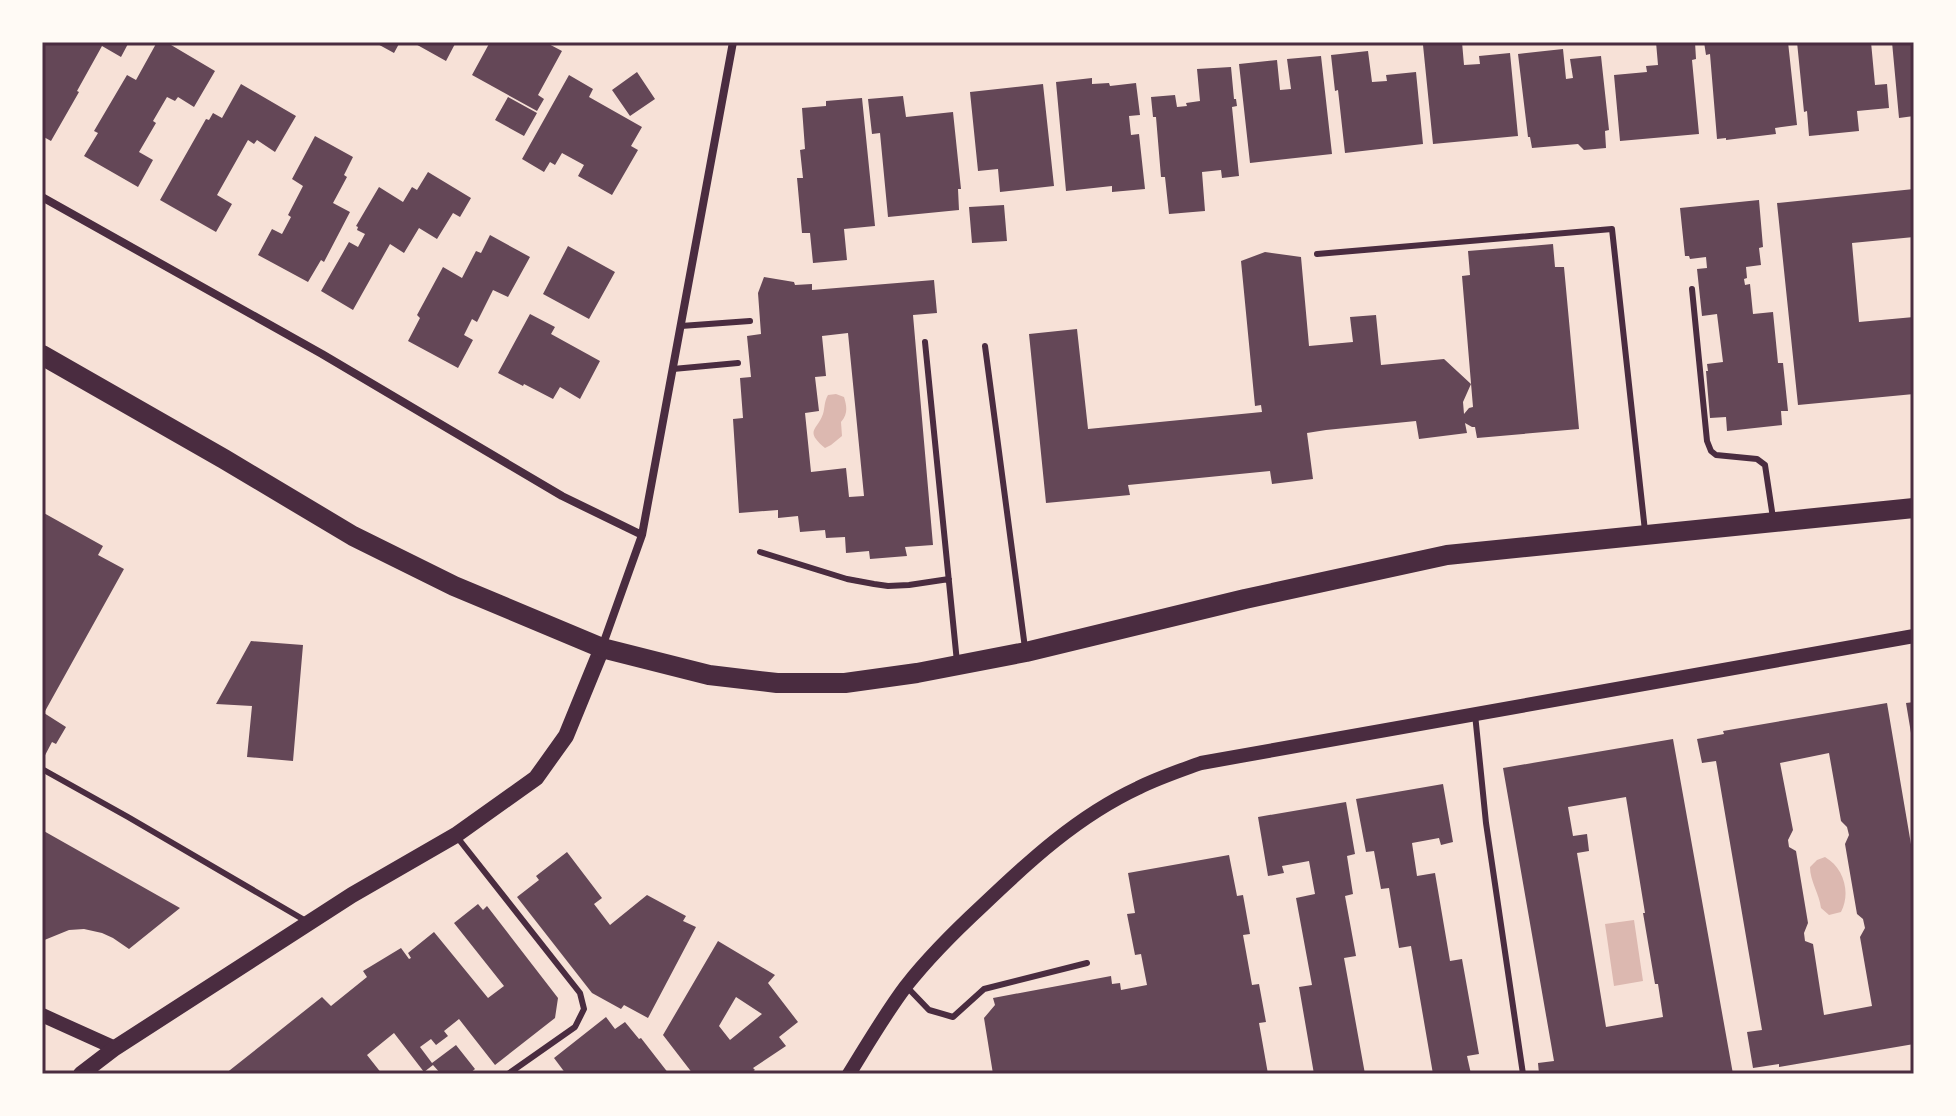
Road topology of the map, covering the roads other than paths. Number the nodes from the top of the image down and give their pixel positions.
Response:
1 (733, 42) edge
2 (42, 197) edge
3 (1317, 254) dead end
4 (1692, 289) dead end
5 (750, 321) dead end
6 (681, 326) junction
7 (925, 342) dead end
8 (985, 346) dead end
9 (42, 355) edge
10 (738, 363) dead end
11 (673, 369) junction
12 (1914, 508) edge
13 (1773, 522) junction
14 (642, 535) junction
15 (1646, 535) junction
16 (760, 552) dead end
17 (949, 579) junction
18 (1914, 636) edge
19 (602, 648) junction
20 (1026, 652) junction
21 (958, 665) junction
22 (1475, 714) junction
23 (42, 769) edge
24 (456, 835) junction
25 (309, 922) junction
26 (1087, 963) dead end
27 (906, 986) junction
28 (42, 1015) edge
29 (115, 1048) junction
30 (81, 1074) edge
31 (508, 1074) edge
32 (849, 1074) edge
33 (1523, 1074) edge

1 - 6 street
2 - 14 street
3 - 15 lane
4 - 13 lane
5 - 6 lane
6 - 11 street
7 - 17 lane
8 - 20 lane
9 - 19 main road
10 - 11 lane
11 - 14 street
12 - 13 main road
13 - 15 main road
14 - 19 street
15 - 20 main road
16 - 17 lane
17 - 21 lane
18 - 22 street
19 - 21 main road
19 - 24 main road
20 - 21 main road
22 - 27 street
22 - 33 lane
23 - 25 lane
24 - 25 main road
24 - 31 lane
25 - 29 main road
26 - 27 lane
27 - 32 street
28 - 29 street
29 - 30 main road

